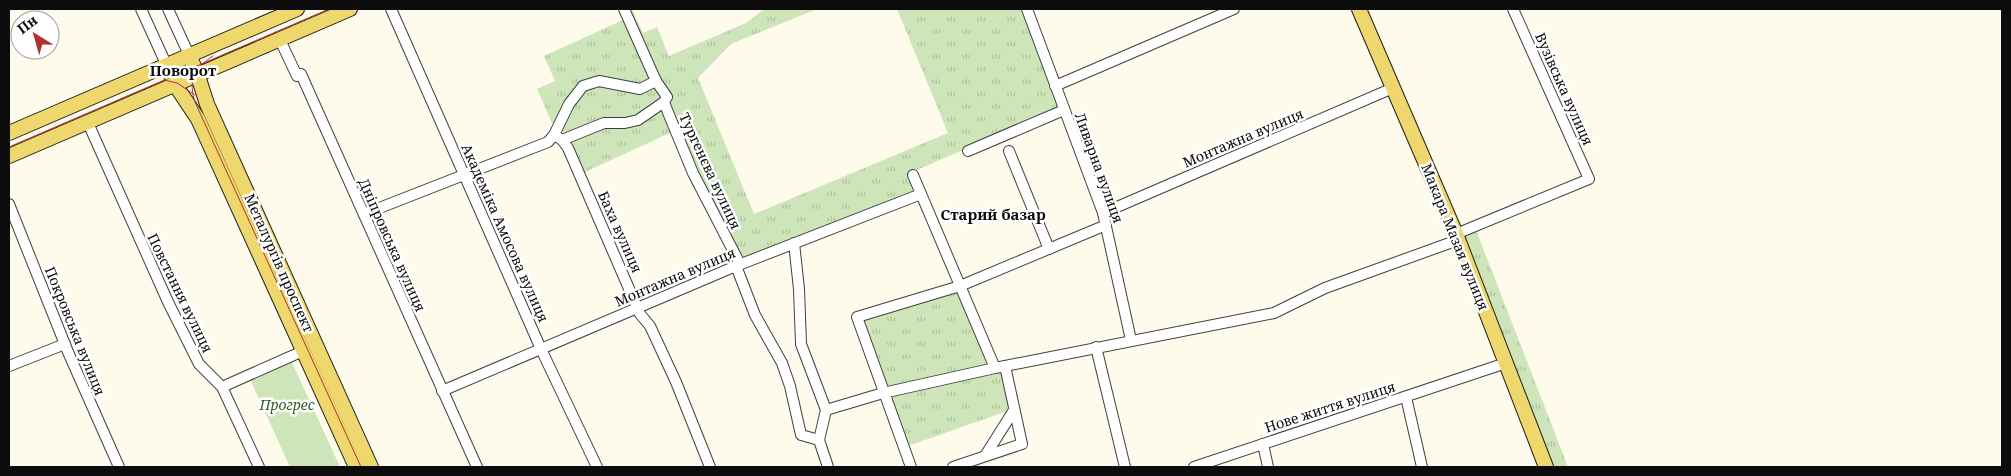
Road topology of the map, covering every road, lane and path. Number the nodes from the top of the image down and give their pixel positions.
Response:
1 (141, 9) edge
2 (168, 9) edge
3 (298, 9) edge
4 (350, 9) edge
5 (391, 9) edge
6 (624, 9) edge
7 (1027, 9) edge
8 (1234, 9) edge
9 (1359, 9) edge
10 (1513, 9) edge
11 (280, 40) junction
12 (190, 57) junction
13 (167, 66) junction
14 (198, 76) junction
15 (656, 80) junction
16 (176, 86) junction
17 (1055, 86) junction
18 (1393, 88) junction
19 (664, 102) junction
20 (1064, 110) junction
21 (88, 123) junction
22 (9, 134) edge
23 (558, 137) junction
24 (968, 151) dead end
25 (1009, 151) dead end
26 (9, 156) edge
27 (913, 175) dead end
28 (464, 176) junction
29 (921, 194) junction
30 (9, 204) edge
31 (1103, 213) junction
32 (364, 214) junction
33 (1106, 225) junction
34 (1457, 237) junction
35 (794, 243) junction
36 (1048, 249) junction
37 (738, 265) junction
38 (960, 286) junction
39 (638, 307) junction
40 (1131, 340) junction
41 (65, 344) junction
42 (1096, 347) junction
43 (310, 348) junction
44 (541, 349) junction
45 (1506, 363) junction
46 (9, 366) edge
47 (1000, 367) junction
48 (222, 387) junction
49 (442, 391) junction
50 (883, 393) junction
51 (1406, 396) junction
52 (826, 410) junction
53 (1014, 410) junction
54 (820, 440) junction
55 (1263, 444) junction
56 (985, 456) junction
57 (358, 464) edge
58 (119, 467) edge
59 (259, 467) edge
60 (477, 467) edge
61 (597, 467) edge
62 (710, 467) edge
63 (828, 467) edge
64 (911, 467) edge
65 (953, 467) edge
66 (987, 467) edge
67 (1125, 467) edge
68 (1194, 467) edge
69 (1268, 467) edge
70 (1422, 467) edge
71 (1546, 467) edge

1 - 13 street
2 - 12 street
3 - 12 main road
4 - 11 main road
5 - 28 street, Академіка Амосова вулиця
6 - 15 street, Тургенєва вулиця
7 - 17 street, Ливарна вулиця
8 - 17 street
9 - 18 main road, Макара Мазая вулиця
10 - 34 street, Вузівська вулиця
11 - 14 main road
11 - 32 street, Дніпровська вулиця
12 - 13 main road
12 - 14 main road, Металургів проспект
13 - 16 main road, Металургів проспект
13 - 22 main road
14 - 16 main road
14 - 43 main road, Металургів проспект
15 - 19 street, Тургенєва вулиця
15 - 23 street
16 - 21 main road
16 - 43 main road, Металургів проспект
17 - 20 street, Ливарна вулиця
18 - 31 street, Монтажна вулиця
18 - 34 main road, Макара Мазая вулиця
19 - 23 street
19 - 37 street, Тургенєва вулиця
20 - 24 street
20 - 31 street, Ливарна вулиця
21 - 26 main road
21 - 48 street, Повстання вулиця
23 - 28 street
23 - 39 street, Баха вулиця
25 - 36 street
27 - 29 street
28 - 32 street
28 - 44 street, Академіка Амосова вулиця
29 - 35 street, Монтажна вулиця
29 - 38 street
30 - 41 street, Покровська вулиця
31 - 33 street, Ливарна вулиця
32 - 49 street, Дніпровська вулиця
33 - 36 street
33 - 40 street, Ливарна вулиця
34 - 40 street
34 - 45 main road, Макара Мазая вулиця
35 - 37 street, Монтажна вулиця
35 - 52 street
36 - 38 street
37 - 39 street, Монтажна вулиця
37 - 54 street, Тургенєва вулиця
38 - 47 street
38 - 50 street
39 - 44 street, Монтажна вулиця
39 - 62 street, Баха вулиця
40 - 42 street
41 - 46 street
41 - 58 street, Покровська вулиця
42 - 47 street
42 - 67 street
43 - 48 street
43 - 57 main road, Металургів проспект
44 - 49 street, Монтажна вулиця
44 - 61 street, Академіка Амосова вулиця
45 - 51 street, Нове життя вулиця
45 - 71 main road, Макара Мазая вулиця
47 - 50 street
47 - 53 street
48 - 59 street, Повстання вулиця
49 - 60 street, Дніпровська вулиця
50 - 52 street
50 - 64 street
51 - 55 street, Нове життя вулиця
51 - 70 street, Нове життя вулиця
52 - 54 street
53 - 56 street
53 - 56 street
54 - 63 street
55 - 68 street, Нове життя вулиця
55 - 69 street, Нове життя вулиця
56 - 65 street
56 - 66 street

